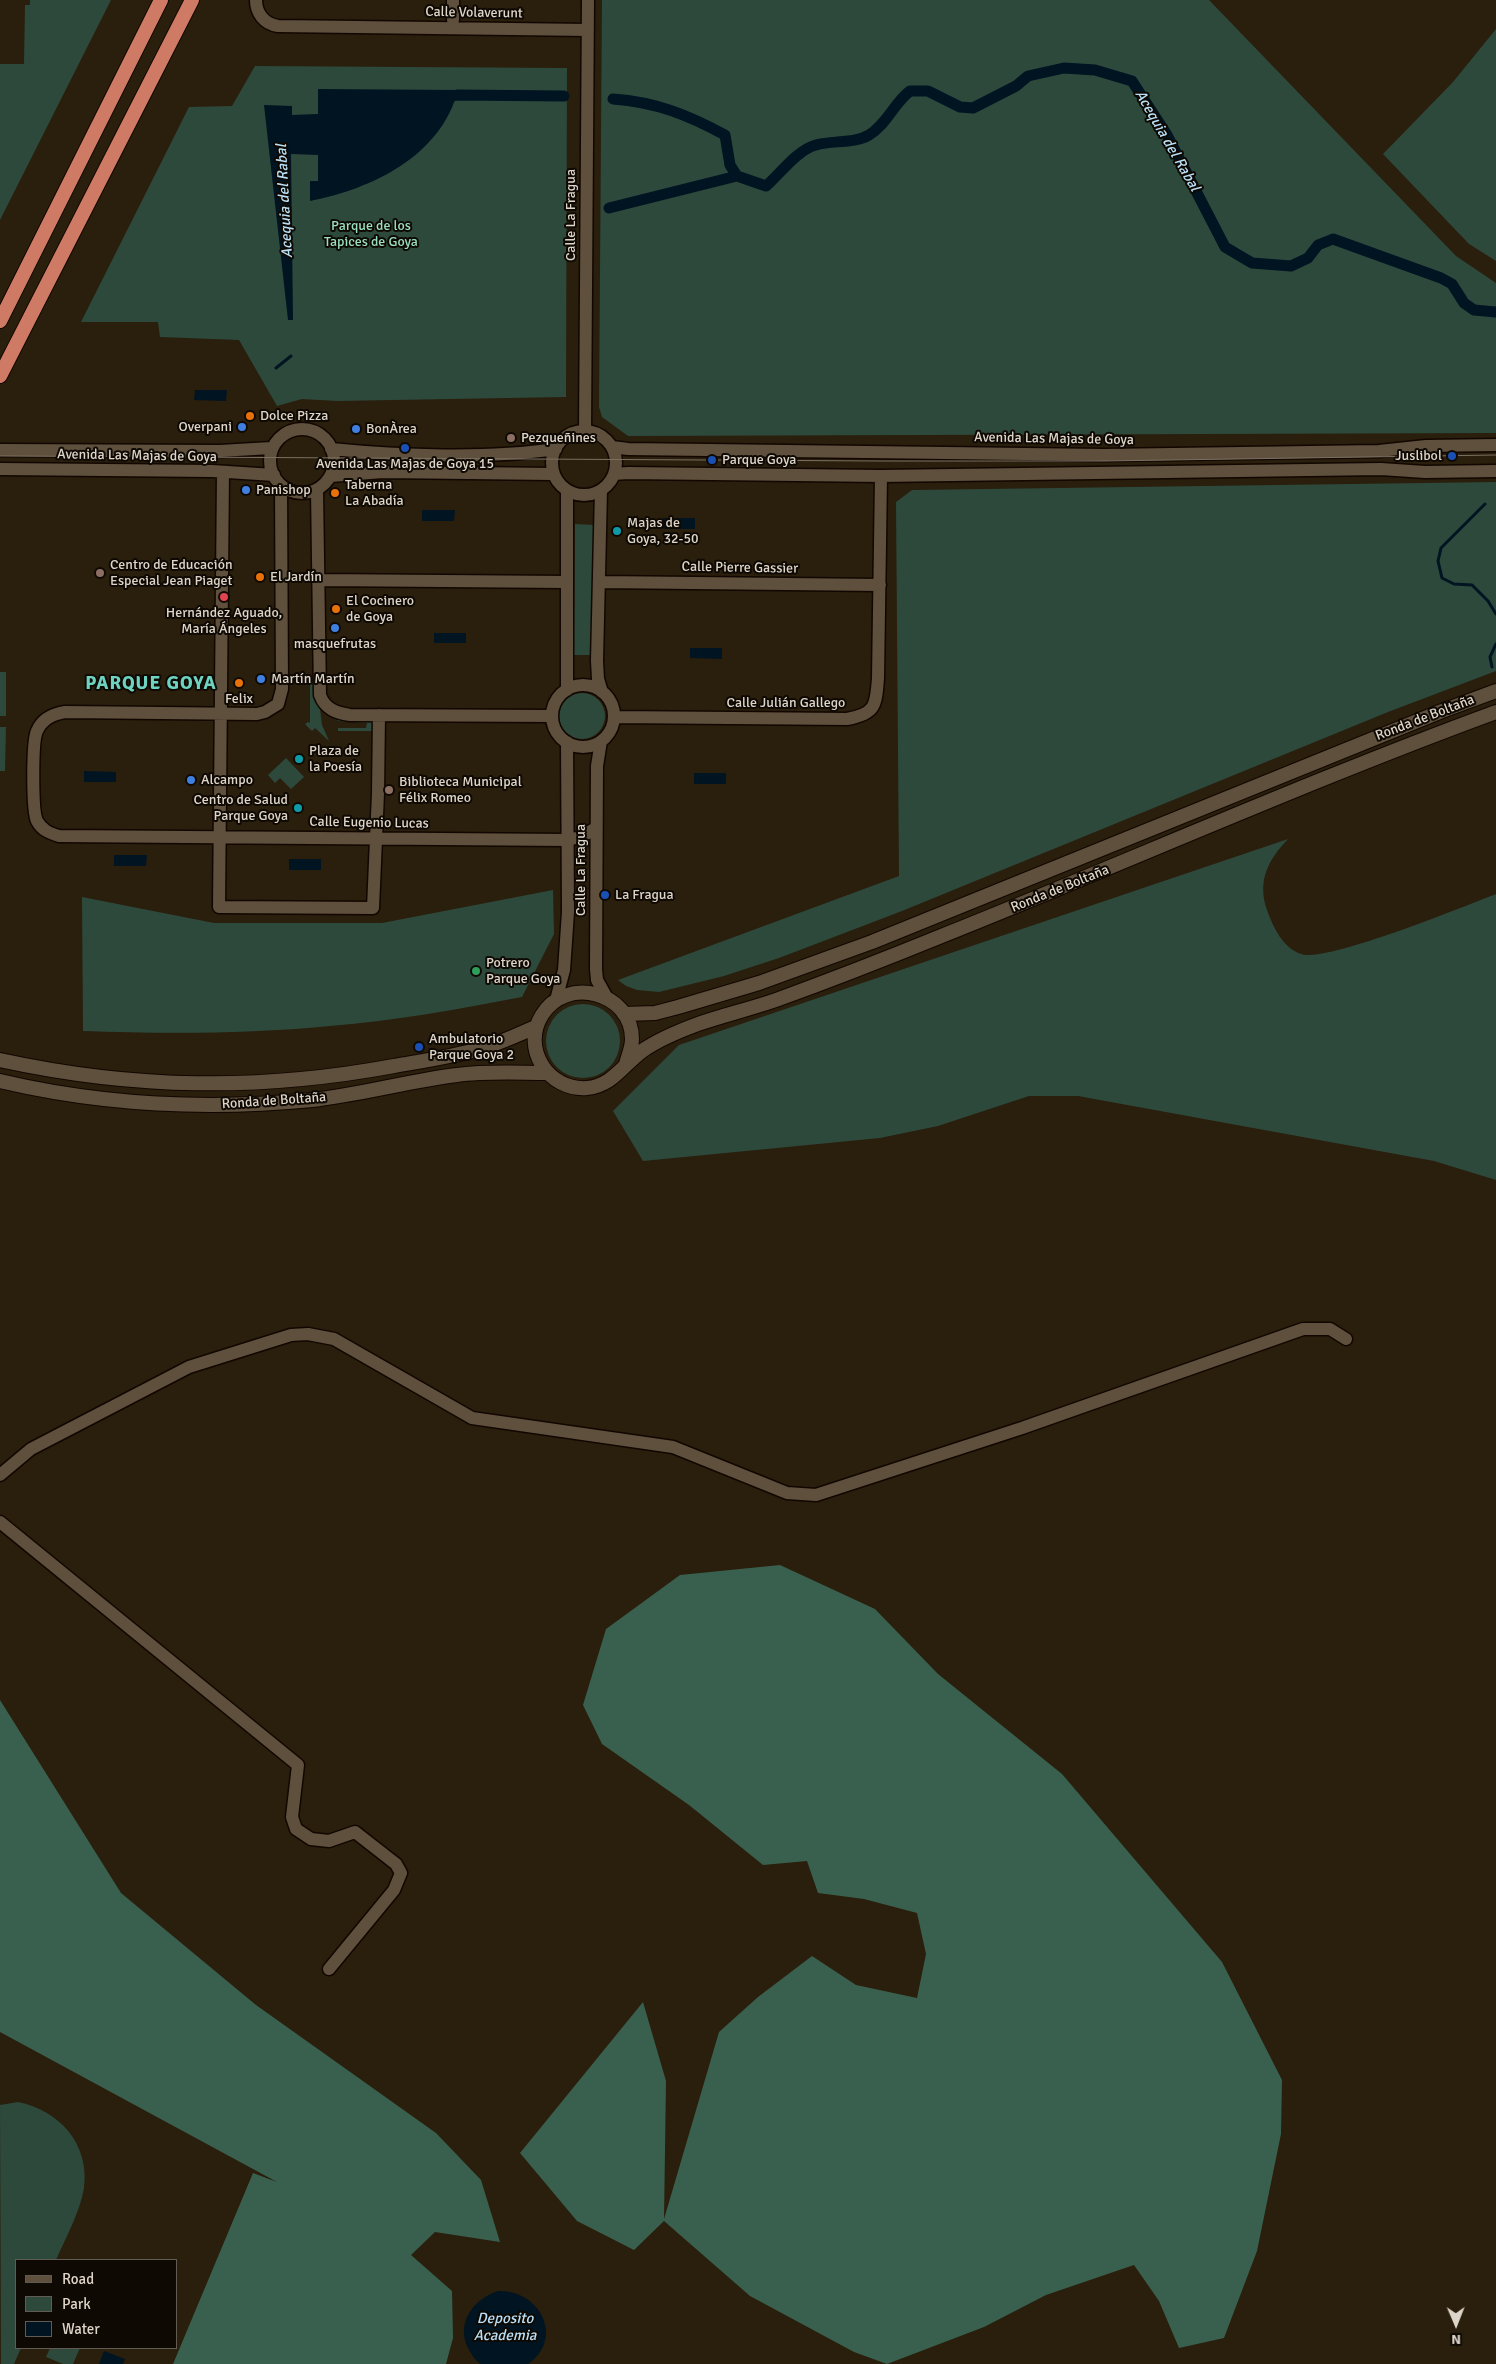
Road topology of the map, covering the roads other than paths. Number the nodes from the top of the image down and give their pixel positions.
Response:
1 (161, 0) edge
2 (192, 0) edge
3 (256, 0) edge
4 (454, 0) edge
5 (588, 0) edge
6 (453, 20) dead end
7 (588, 30) junction
8 (0, 321) edge
9 (0, 376) edge
10 (585, 431) junction
11 (1496, 445) edge
12 (612, 447) junction
13 (271, 448) junction
14 (331, 449) junction
15 (556, 449) junction
16 (0, 450) edge
17 (0, 469) edge
18 (1496, 471) edge
19 (223, 472) junction
20 (553, 474) junction
21 (614, 474) junction
22 (331, 476) junction
23 (881, 476) junction
24 (278, 481) junction
25 (317, 490) junction
26 (567, 490) junction
27 (601, 490) junction
28 (319, 580) junction
29 (566, 582) junction
30 (600, 582) junction
31 (880, 584) junction
32 (567, 690) junction
33 (1496, 691) edge
34 (602, 692) junction
35 (1496, 712) edge
36 (220, 714) junction
37 (379, 715) junction
38 (552, 716) junction
39 (614, 717) junction
40 (601, 741) junction
41 (567, 742) junction
42 (596, 828) junction
43 (219, 837) junction
44 (375, 838) junction
45 (567, 840) junction
46 (607, 998) junction
47 (556, 1000) junction
48 (624, 1014) junction
49 (536, 1027) junction
50 (0, 1060) edge
51 (626, 1064) junction
52 (548, 1074) junction
53 (0, 1081) edge
54 (1346, 1339) dead end
55 (0, 1476) edge
56 (0, 1522) edge
57 (329, 1969) dead end

1 - 8 highway
2 - 9 highway
3 - 7 street, Calle Volaverunt
4 - 6 street
5 - 7 street, Calle La Fragua
7 - 10 street, Calle La Fragua
10 - 12 street
10 - 15 street
11 - 12 street, Avenida Las Majas de Goya
12 - 21 street
13 - 14 street
13 - 16 street, Avenida Las Majas de Goya
13 - 24 street
14 - 15 street
14 - 22 street
15 - 20 street
17 - 19 street, Avenida Las Majas de Goya
18 - 23 street
19 - 24 street, Avenida Las Majas de Goya
19 - 36 street
20 - 22 street
20 - 26 street
21 - 23 street
21 - 27 street
22 - 25 street
23 - 31 street, Calle Julián Gallego
24 - 25 street
24 - 36 street, Calle Eugenio Lucas
25 - 28 street
26 - 27 street
26 - 29 street
27 - 30 street
28 - 29 street
28 - 37 street
29 - 32 street
30 - 31 street, Calle Pierre Gassier
30 - 34 street
31 - 39 street, Calle Julián Gallego
32 - 34 street
32 - 38 street
33 - 48 main road, Ronda de Boltaña
34 - 39 street
35 - 51 main road, Ronda de Boltaña
36 - 43 street
36 - 43 street, Calle Eugenio Lucas
37 - 38 street
37 - 44 street
38 - 41 street
39 - 40 street
40 - 41 street
40 - 42 street, Calle La Fragua
41 - 45 street, Calle La Fragua
42 - 45 street, Calle Eugenio Lucas
42 - 46 street, Calle La Fragua
43 - 44 street, Calle Eugenio Lucas
43 - 44 street
44 - 45 street, Calle Eugenio Lucas
45 - 47 street, Calle La Fragua
46 - 47 main road
46 - 48 main road
47 - 49 main road
48 - 51 main road
49 - 50 main road, Ronda de Boltaña
49 - 52 main road
51 - 52 main road, Ronda de Boltaña
52 - 53 main road, Ronda de Boltaña
54 - 55 street
56 - 57 street

